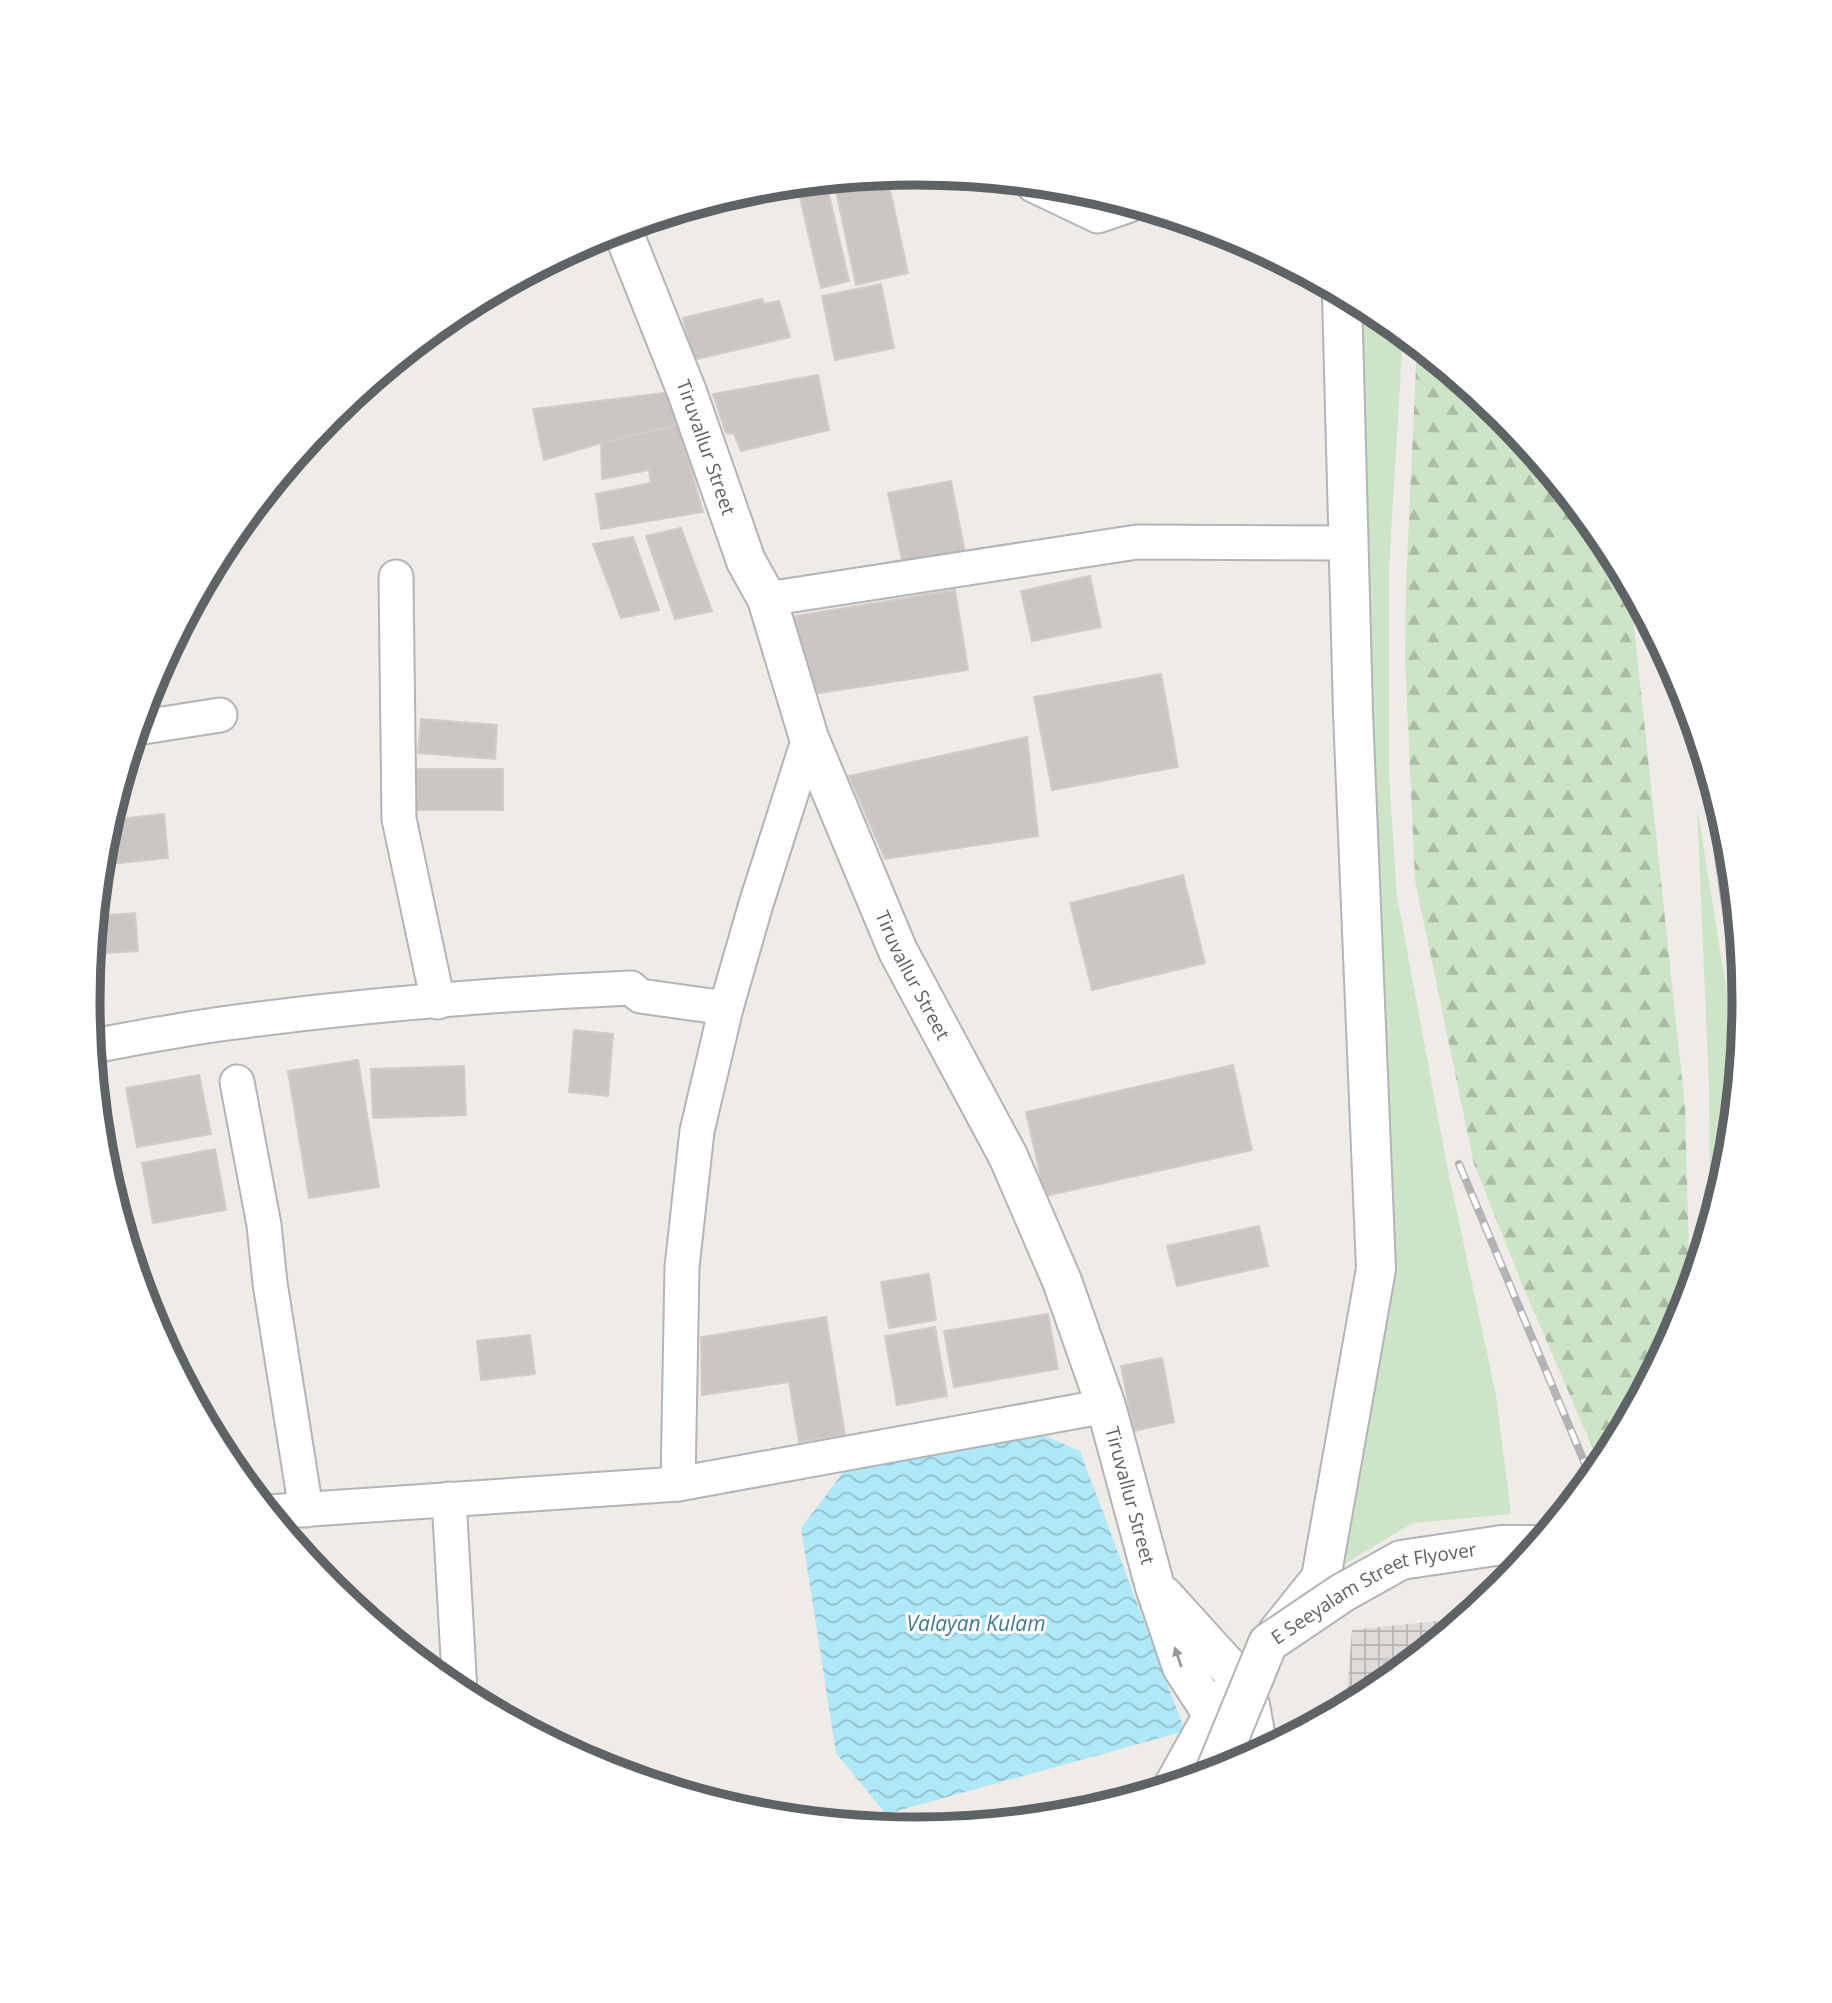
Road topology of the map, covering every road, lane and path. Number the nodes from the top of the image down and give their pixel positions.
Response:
1 (1062, 199) edge
2 (1115, 210) edge
3 (626, 239) edge
4 (1342, 306) edge
5 (1348, 543) junction
6 (396, 577) dead end
7 (767, 599) junction
8 (220, 715) dead end
9 (148, 726) edge
10 (809, 738) junction
11 (438, 1002) junction
12 (726, 1008) junction
13 (101, 1044) edge
14 (237, 1082) dead end
15 (1106, 1406) junction
16 (678, 1484) junction
17 (449, 1499) junction
18 (306, 1510) junction
19 (279, 1511) edge
20 (1525, 1545) edge
21 (1155, 1587) junction
22 (459, 1677) edge
23 (1240, 1680) junction
24 (1213, 1715) junction
25 (1249, 1747) edge
26 (1220, 1759) edge
27 (1181, 1773) edge

1 - 2 street
3 - 7 street, Tiruvallur Street
4 - 5 street
5 - 7 street
5 - 23 street
6 - 11 street
7 - 10 street, Tiruvallur Street
8 - 9 street
10 - 12 street
10 - 15 street, Tiruvallur Street
11 - 12 street
11 - 13 street
12 - 16 street
14 - 18 street
15 - 16 street
15 - 21 street, Tiruvallur Street
16 - 17 street
17 - 18 street
17 - 22 street
18 - 19 street
20 - 26 street, E Seeyalam Street Flyover, bridge
21 - 23 street
24 -> 21 street, Tiruvallur Street
23 - 24 street
23 - 25 street
24 - 27 street

